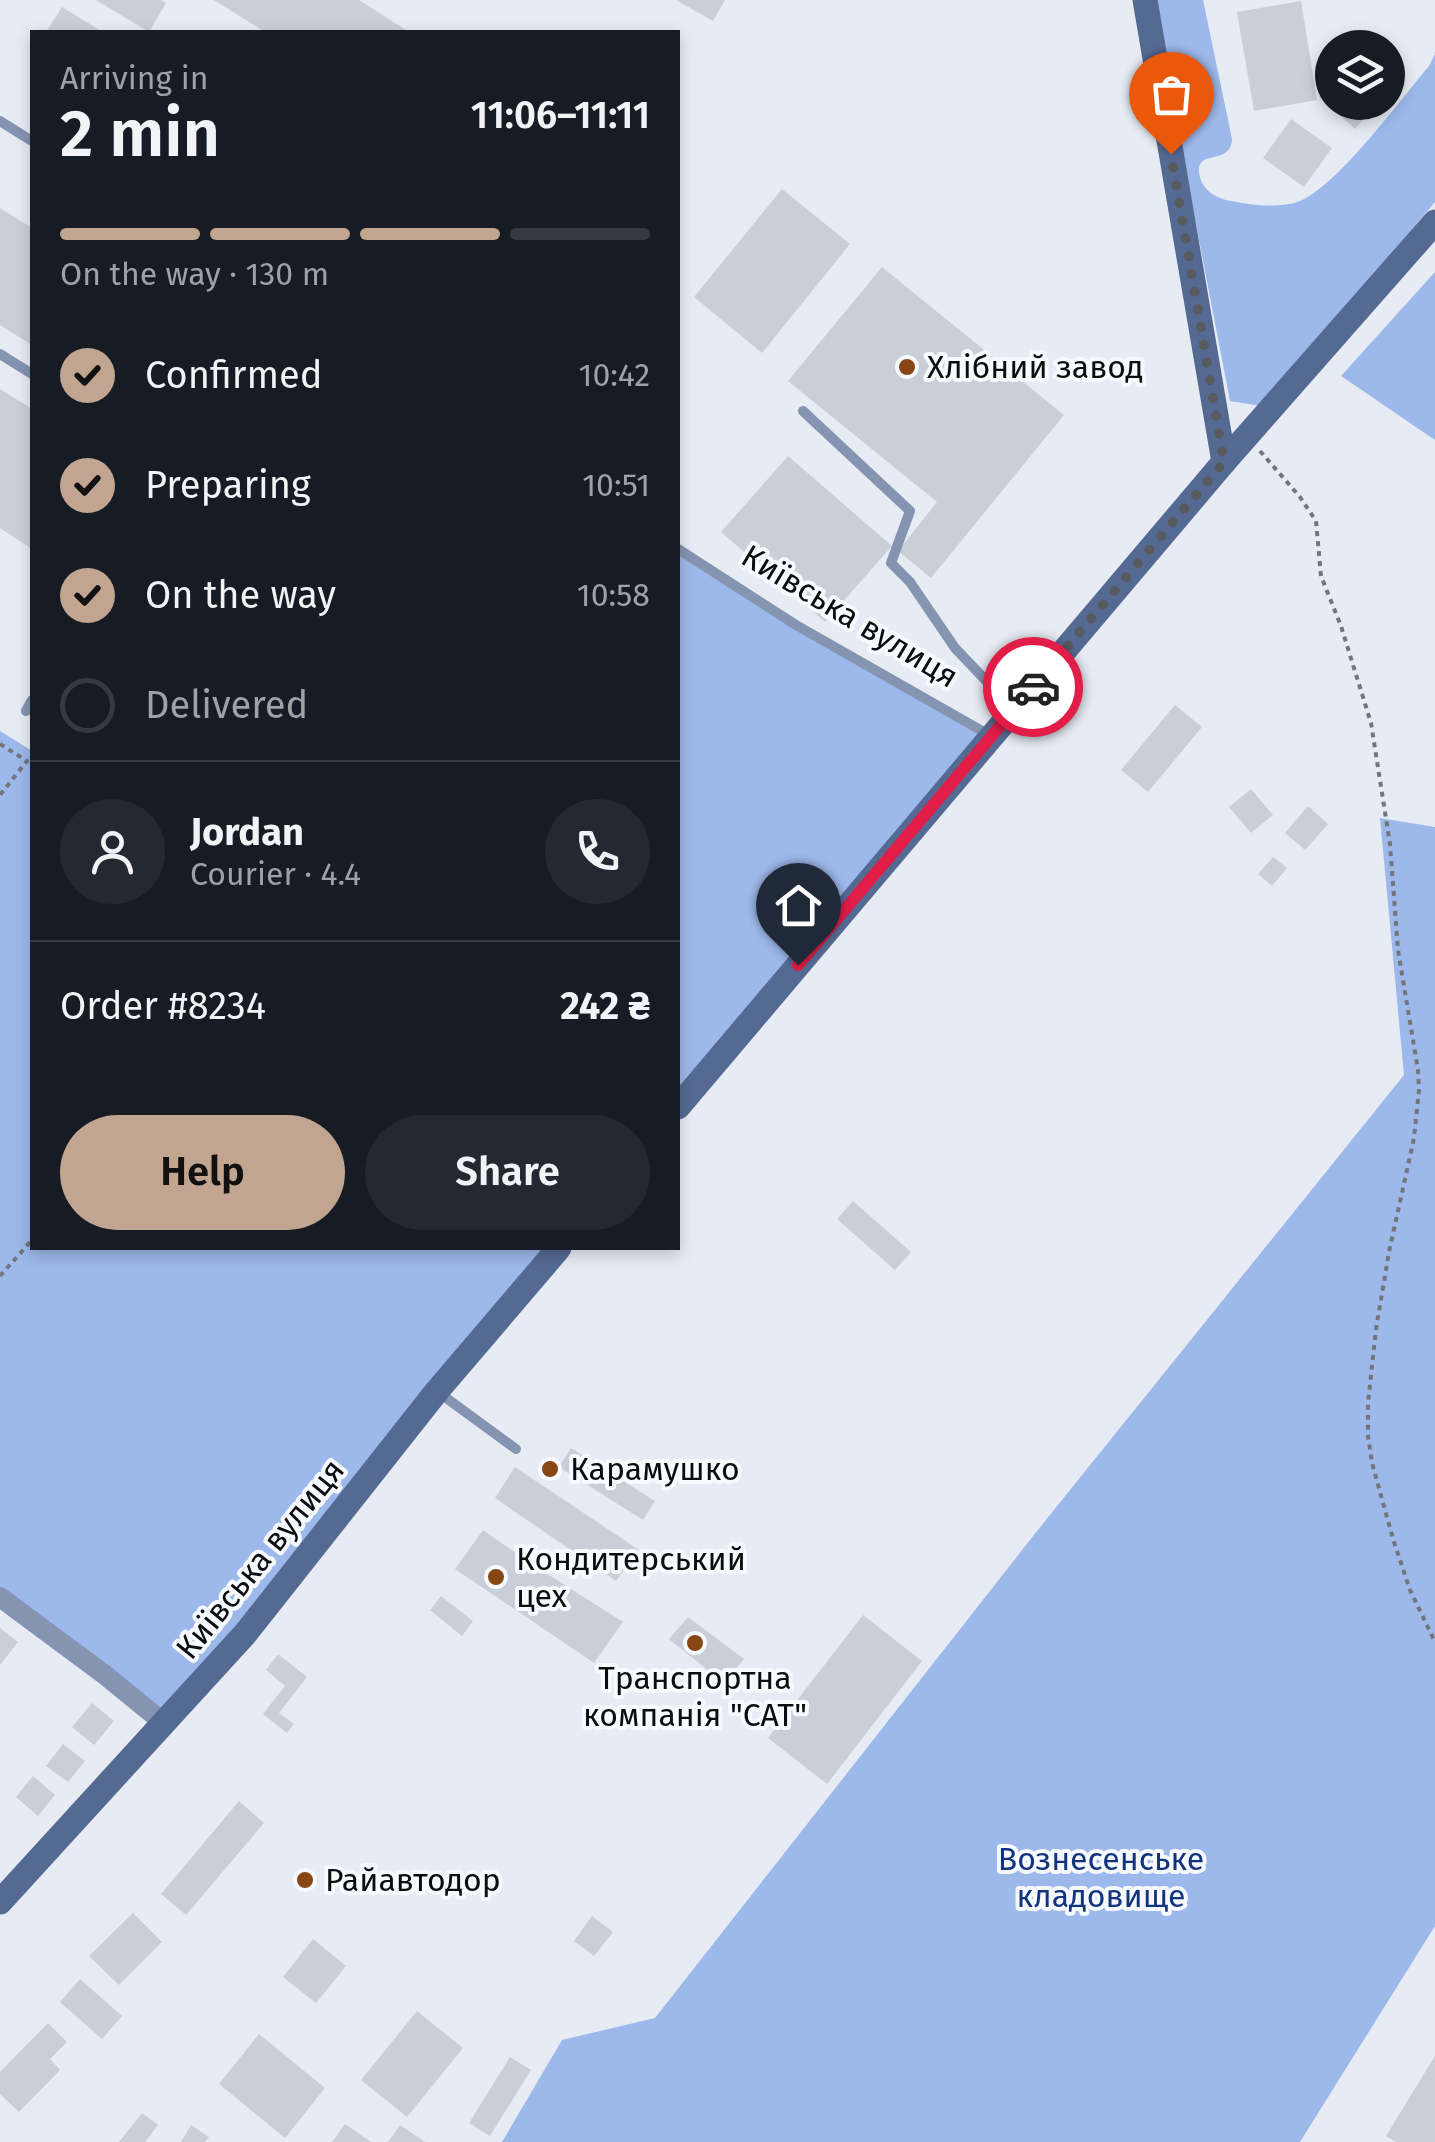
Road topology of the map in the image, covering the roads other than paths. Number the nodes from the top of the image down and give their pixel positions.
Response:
1 (1145, 0) edge
2 (0, 122) edge
3 (30, 140) edge
4 (1435, 222) edge
5 (0, 354) edge
6 (30, 373) edge
7 (803, 411) dead end
8 (1224, 462) junction
9 (680, 549) edge
10 (1014, 710) junction
11 (992, 736) junction
12 (680, 1105) edge
13 (557, 1250) edge
14 (437, 1392) junction
15 (516, 1450) dead end
16 (0, 1597) edge
17 (164, 1724) junction
18 (0, 1902) edge

1 - 8 main road
2 - 3 lane
4 - 8 main road
5 - 6 lane
7 - 10 lane
8 - 10 main road
9 - 11 lane, Київська вулиця
10 - 11 main road
11 - 12 main road
13 - 14 main road, Київська вулиця
14 - 15 lane
14 - 17 main road, Київська вулиця
16 - 17 street
17 - 18 main road, Київська вулиця

